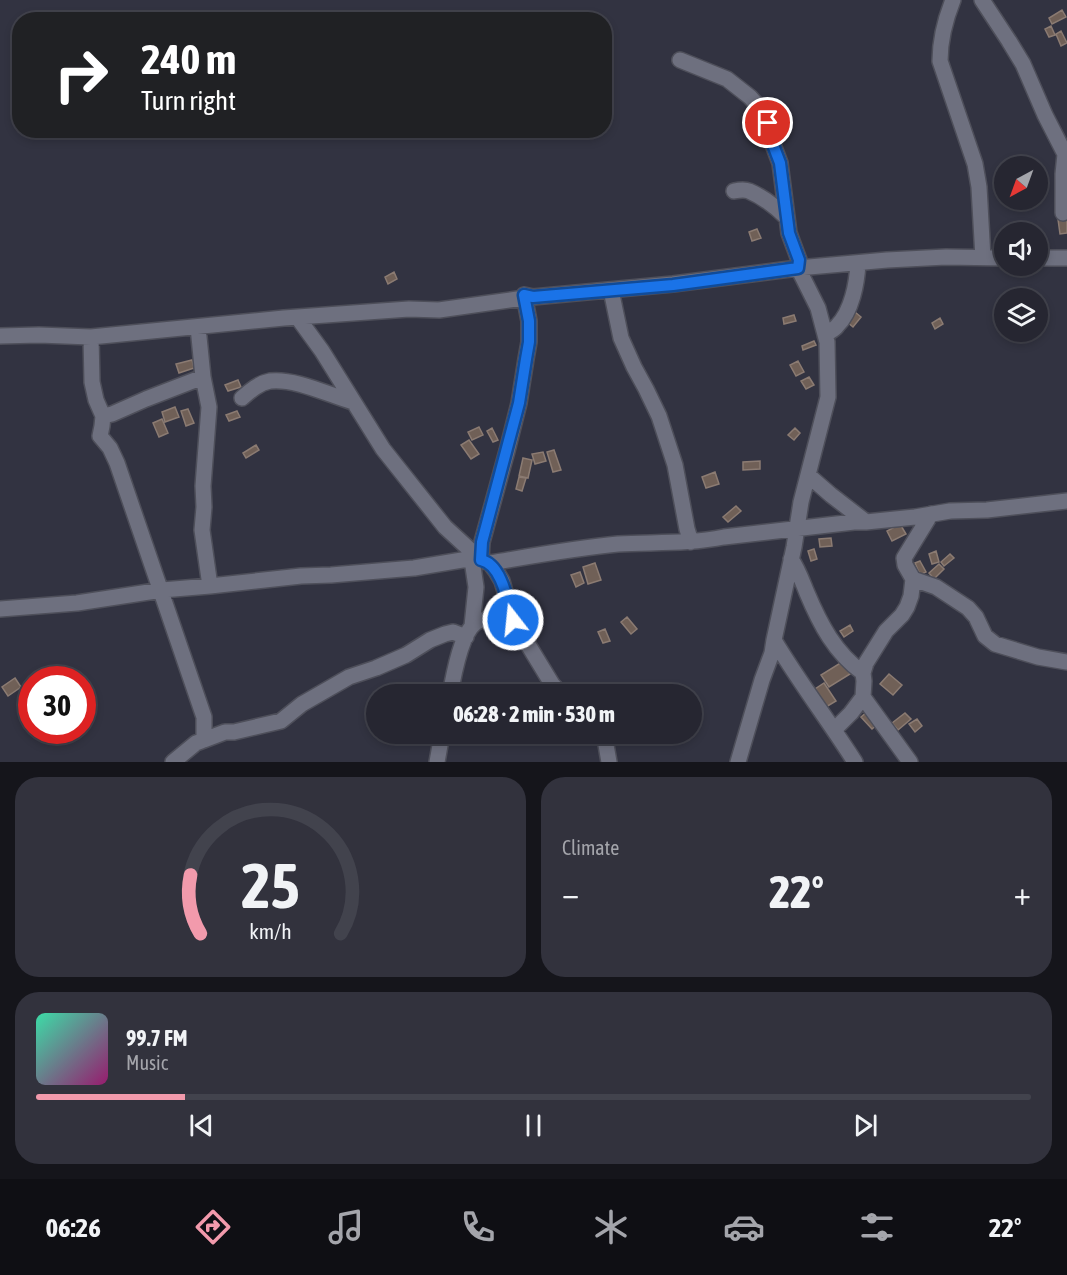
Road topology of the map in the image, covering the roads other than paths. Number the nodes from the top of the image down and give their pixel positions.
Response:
1 (953, 0) edge
2 (982, 0) edge
3 (680, 60) dead end
4 (1066, 156) edge
5 (734, 191) dead end
6 (1063, 213) dead end
7 (787, 218) junction
8 (983, 258) junction
9 (994, 258) edge
10 (1048, 258) edge
11 (1067, 258) edge
12 (858, 263) junction
13 (798, 268) junction
14 (772, 272) junction
15 (611, 290) junction
16 (810, 294) junction
17 (524, 295) junction
18 (298, 318) junction
19 (198, 327) junction
20 (825, 335) junction
21 (0, 336) edge
22 (91, 337) junction
23 (203, 377) junction
24 (242, 398) dead end
25 (353, 402) junction
26 (103, 416) junction
27 (808, 475) junction
28 (1067, 501) edge
29 (931, 514) junction
30 (866, 522) junction
31 (797, 529) junction
32 (691, 542) junction
33 (791, 559) junction
34 (481, 561) junction
35 (913, 579) junction
36 (210, 586) junction
37 (162, 590) junction
38 (0, 609) edge
39 (518, 629) junction
40 (469, 631) junction
41 (774, 640) junction
42 (1067, 662) edge
43 (863, 673) junction
44 (452, 684) edge
45 (552, 684) edge
46 (863, 698) junction
47 (835, 729) junction
48 (204, 740) junction
49 (440, 744) edge
50 (606, 744) edge
51 (173, 762) edge
52 (437, 762) edge
53 (609, 762) edge
54 (738, 762) edge
55 (855, 762) edge
56 (910, 762) edge

1 - 8 street
2 - 4 street
3 - 7 street
4 - 6 street
5 - 7 street
7 - 13 street
8 - 9 street
8 - 12 street
10 - 11 street
12 - 13 street
12 - 20 street
13 - 14 street
13 - 16 street
14 - 15 street
14 - 16 street
15 - 17 street
15 - 32 street
16 - 20 street
17 - 18 street
17 - 34 street
18 - 19 street
18 - 25 street
19 - 22 street
19 - 23 street
20 - 27 street
21 - 22 street
22 - 26 street
23 - 26 street
23 - 36 street
24 - 25 street
25 - 34 street
26 - 37 street
27 - 30 street
27 - 31 street
28 - 29 street
29 - 30 street
29 - 35 street
30 - 31 street
31 - 32 street
31 - 33 street
32 - 34 street
33 - 41 street
33 - 43 street
34 - 36 street
34 - 39 street
34 - 40 street
35 - 42 street
35 - 43 street
36 - 37 street
37 - 38 street
37 - 48 street
39 - 40 street
39 - 45 street
40 - 44 street
40 - 48 street
41 - 47 street
41 - 54 street
43 - 46 street
46 - 47 street
46 - 56 street
47 - 55 street
48 - 51 street
49 - 52 street
50 - 53 street

